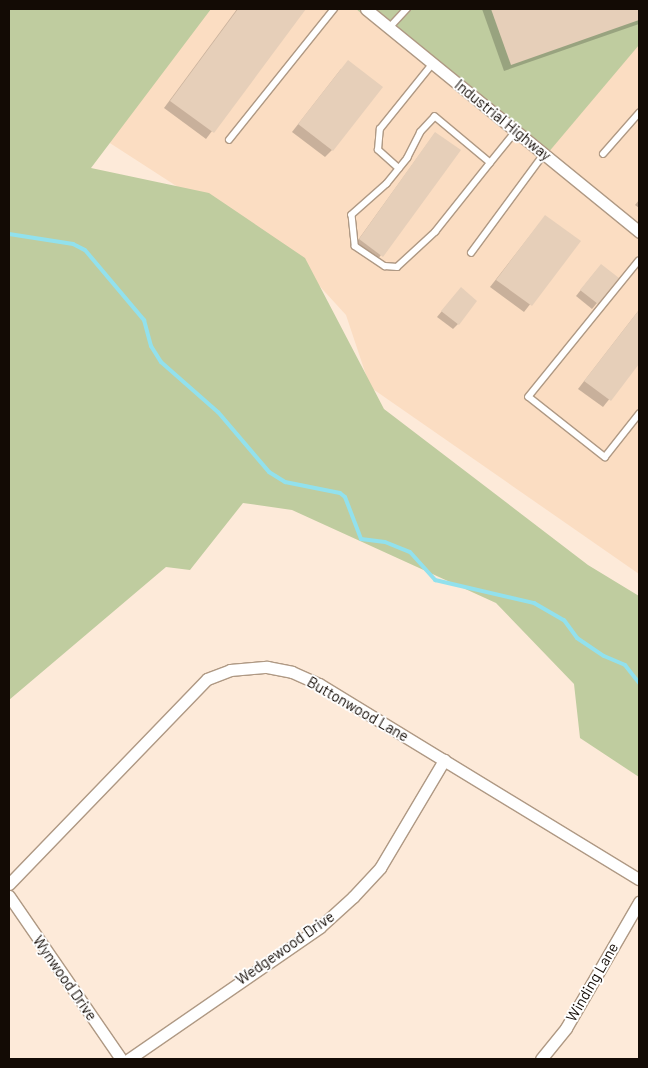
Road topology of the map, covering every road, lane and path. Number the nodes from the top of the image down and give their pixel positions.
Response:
1 (334, 9) edge
2 (366, 9) edge
3 (407, 9) edge
4 (389, 28) junction
5 (433, 63) junction
6 (639, 113) edge
7 (516, 131) junction
8 (229, 140) dead end
9 (544, 154) junction
10 (603, 154) dead end
11 (490, 163) junction
12 (399, 169) junction
13 (639, 232) edge
14 (471, 253) dead end
15 (639, 261) edge
16 (639, 414) edge
17 (444, 760) junction
18 (639, 879) edge
19 (9, 884) edge
20 (9, 896) edge
21 (639, 902) edge
22 (121, 1059) edge
23 (129, 1059) edge
24 (541, 1059) edge

1 - 8 lane
2 - 4 street, Industrial Highway
3 - 4 lane
4 - 5 street, Industrial Highway
5 - 7 street, Industrial Highway
5 - 12 lane
6 - 10 lane
7 - 9 street, Industrial Highway
7 - 11 lane
9 - 13 street, Industrial Highway
9 - 14 lane
11 - 12 lane
11 - 12 lane
15 - 16 lane
17 - 18 street, Buttonwood Lane
17 - 19 street, Buttonwood Lane
17 - 23 street, Wedgewood Drive
20 - 22 street, Wynwood Drive
21 - 24 street, Winding Lane

